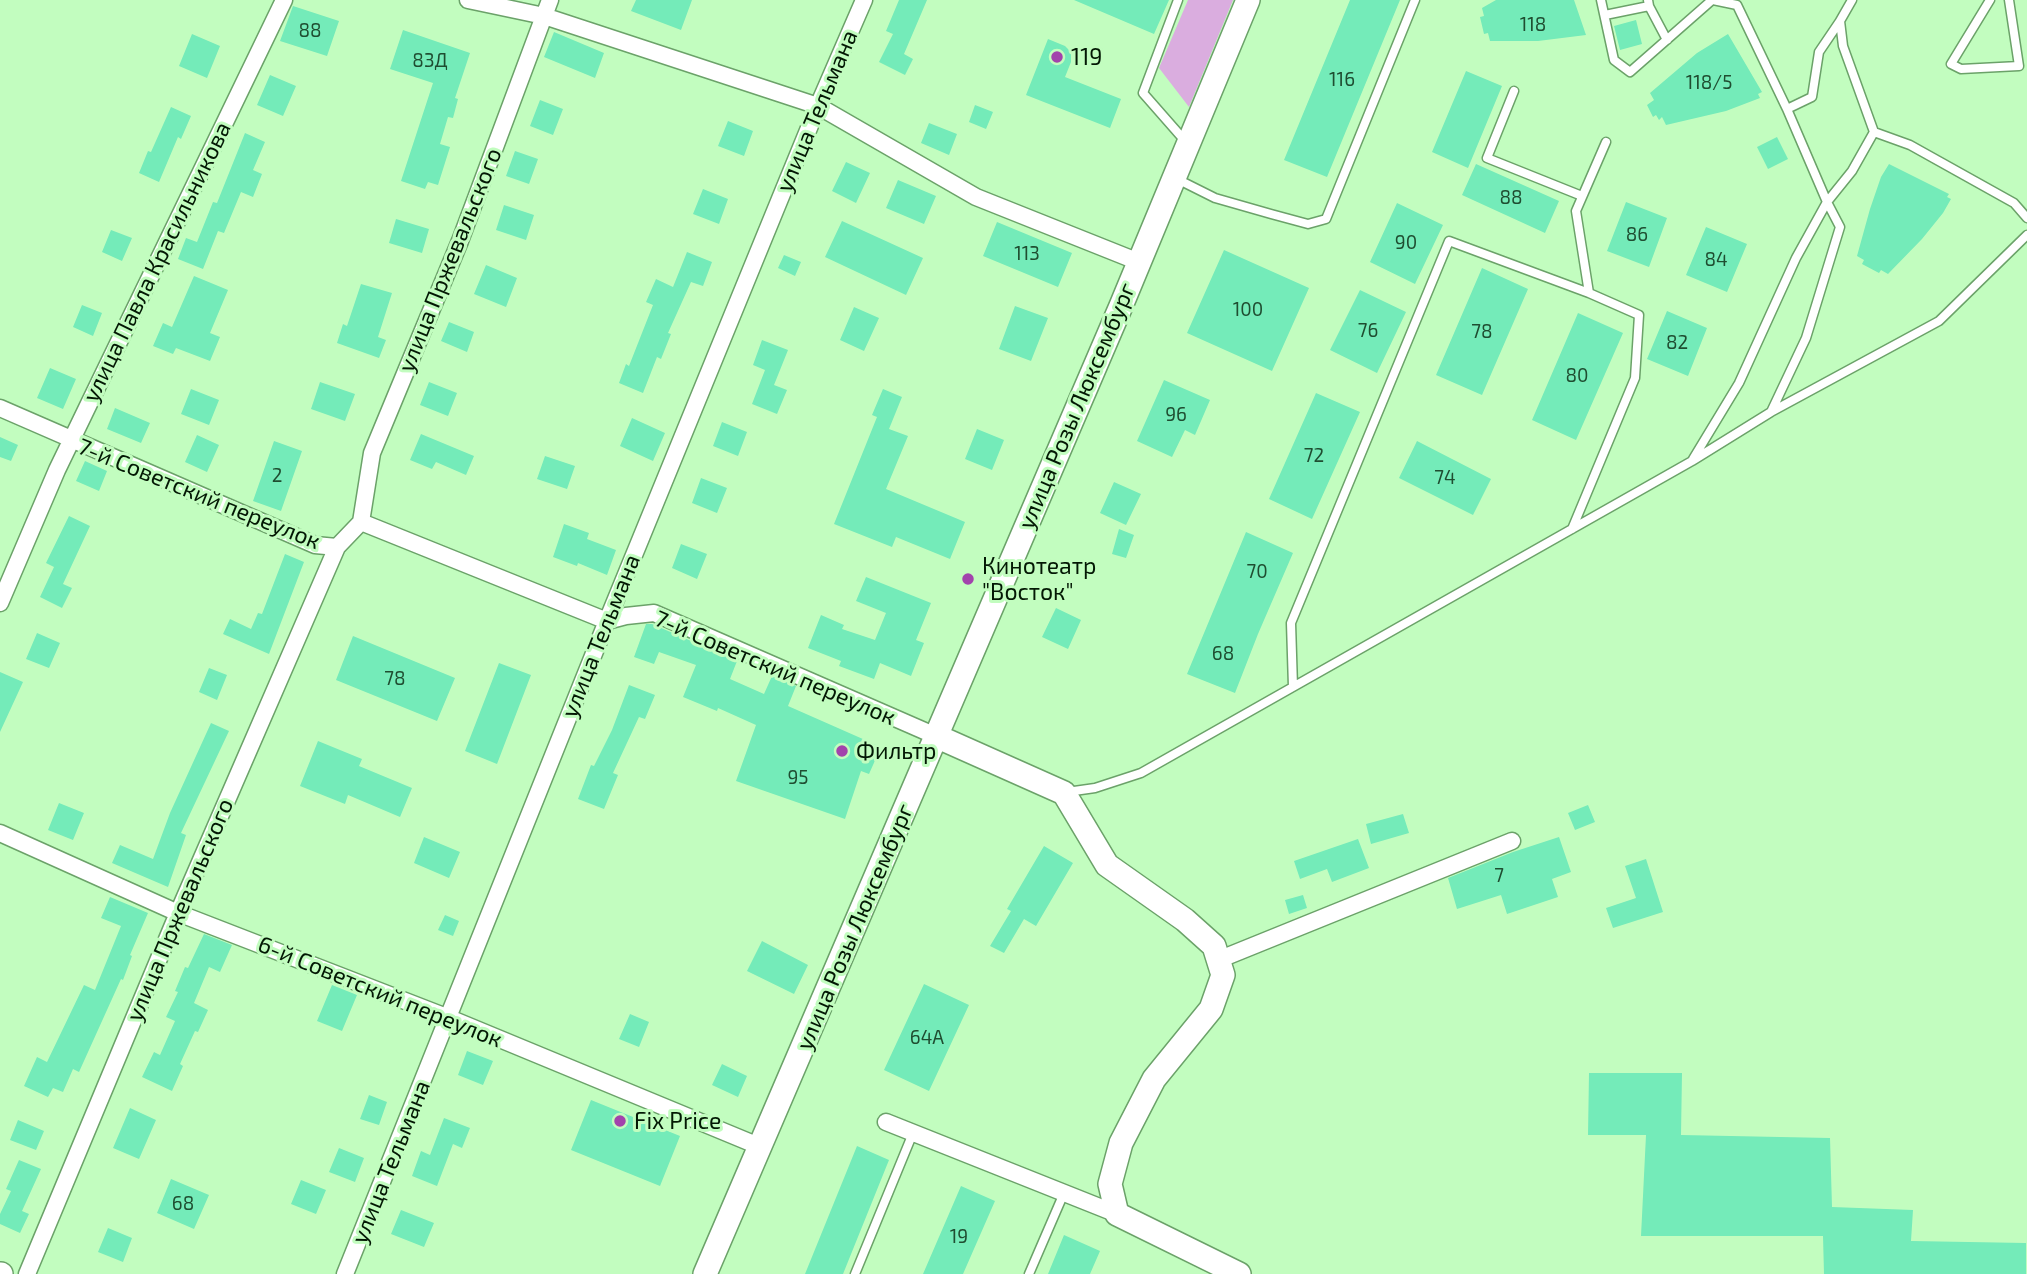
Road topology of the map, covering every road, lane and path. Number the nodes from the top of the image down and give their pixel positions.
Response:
1 (284, 0) edge
2 (468, 0) edge
3 (550, 0) edge
4 (864, 0) edge
5 (1178, 0) edge
6 (1248, 0) edge
7 (1415, 0) edge
8 (1601, 0) edge
9 (1713, 0) edge
10 (1852, 0) edge
11 (1990, 0) edge
12 (2009, 0) edge
13 (1648, 3) edge
14 (1605, 15) junction
15 (544, 16) junction
16 (1840, 22) junction
17 (1667, 40) junction
18 (1514, 91) dead end
19 (818, 106) junction
20 (1787, 109) junction
21 (1874, 132) junction
22 (1606, 142) dead end
23 (1189, 146) junction
24 (1175, 178) junction
25 (1582, 196) junction
26 (1827, 202) junction
27 (2027, 218) edge
28 (2027, 235) edge
29 (1139, 262) junction
30 (1588, 293) junction
31 (0, 408) edge
32 (1772, 412) junction
33 (71, 441) junction
34 (1692, 461) junction
35 (361, 522) junction
36 (1572, 529) junction
37 (337, 547) junction
38 (0, 603) edge
39 (607, 621) junction
40 (1293, 687) junction
41 (936, 736) junction
42 (1064, 793) junction
43 (0, 833) edge
44 (1512, 841) dead end
45 (178, 913) junction
46 (1218, 960) junction
47 (449, 1018) junction
48 (886, 1122) dead end
49 (913, 1133) junction
50 (761, 1147) junction
51 (1064, 1193) junction
52 (1117, 1214) junction
53 (27, 1274) edge
54 (345, 1274) edge
55 (705, 1274) edge
56 (855, 1274) edge
57 (1029, 1274) edge
58 (1239, 1274) edge

1 - 33 street, улица Павла Красильникова
2 - 15 street
3 - 15 street, улица Пржевальского
4 - 19 street, улица Тельмана
5 - 23 lane
6 - 23 main road, улица Розы Люксембург
7 - 24 lane
8 - 14 lane
9 - 17 lane
9 - 20 lane
10 - 16 lane
11 - 12 lane
13 - 14 lane
13 - 17 lane
14 - 17 lane
15 - 19 street
15 - 35 street, улица Пржевальского
16 - 20 lane
16 - 21 lane
18 - 25 lane
19 - 29 street
19 - 39 street, улица Тельмана
20 - 26 lane
21 - 26 lane
21 - 27 lane
22 - 25 lane
23 - 24 main road, улица Розы Люксембург
24 - 29 main road, улица Розы Люксембург
25 - 30 lane
26 - 32 lane
26 - 34 lane
28 - 32 lane
29 - 41 main road, улица Розы Люксембург
30 - 36 lane
30 - 40 lane
31 - 33 street, 7-й Советский переулок
32 - 34 lane
33 - 37 street, 7-й Советский переулок
33 - 38 street, улица Павла Красильникова
34 - 36 lane
35 - 37 street, 7-й Советский переулок
35 - 39 street
36 - 40 lane
37 - 45 street, улица Пржевальского
39 - 41 street, 7-й Советский переулок
39 - 47 street, улица Тельмана
40 - 42 lane
41 - 42 main road
41 - 50 main road, улица Розы Люксембург
42 - 46 main road
43 - 45 street, 6-й Советский переулок
44 - 46 street
45 - 47 street, 6-й Советский переулок
45 - 53 street, улица Пржевальского
46 - 52 main road
47 - 50 street, 6-й Советский переулок
47 - 54 street, улица Тельмана
48 - 49 street
49 - 51 street
49 - 56 lane
50 - 55 main road, улица Розы Люксембург
51 - 52 street
51 - 57 lane
52 - 58 main road

